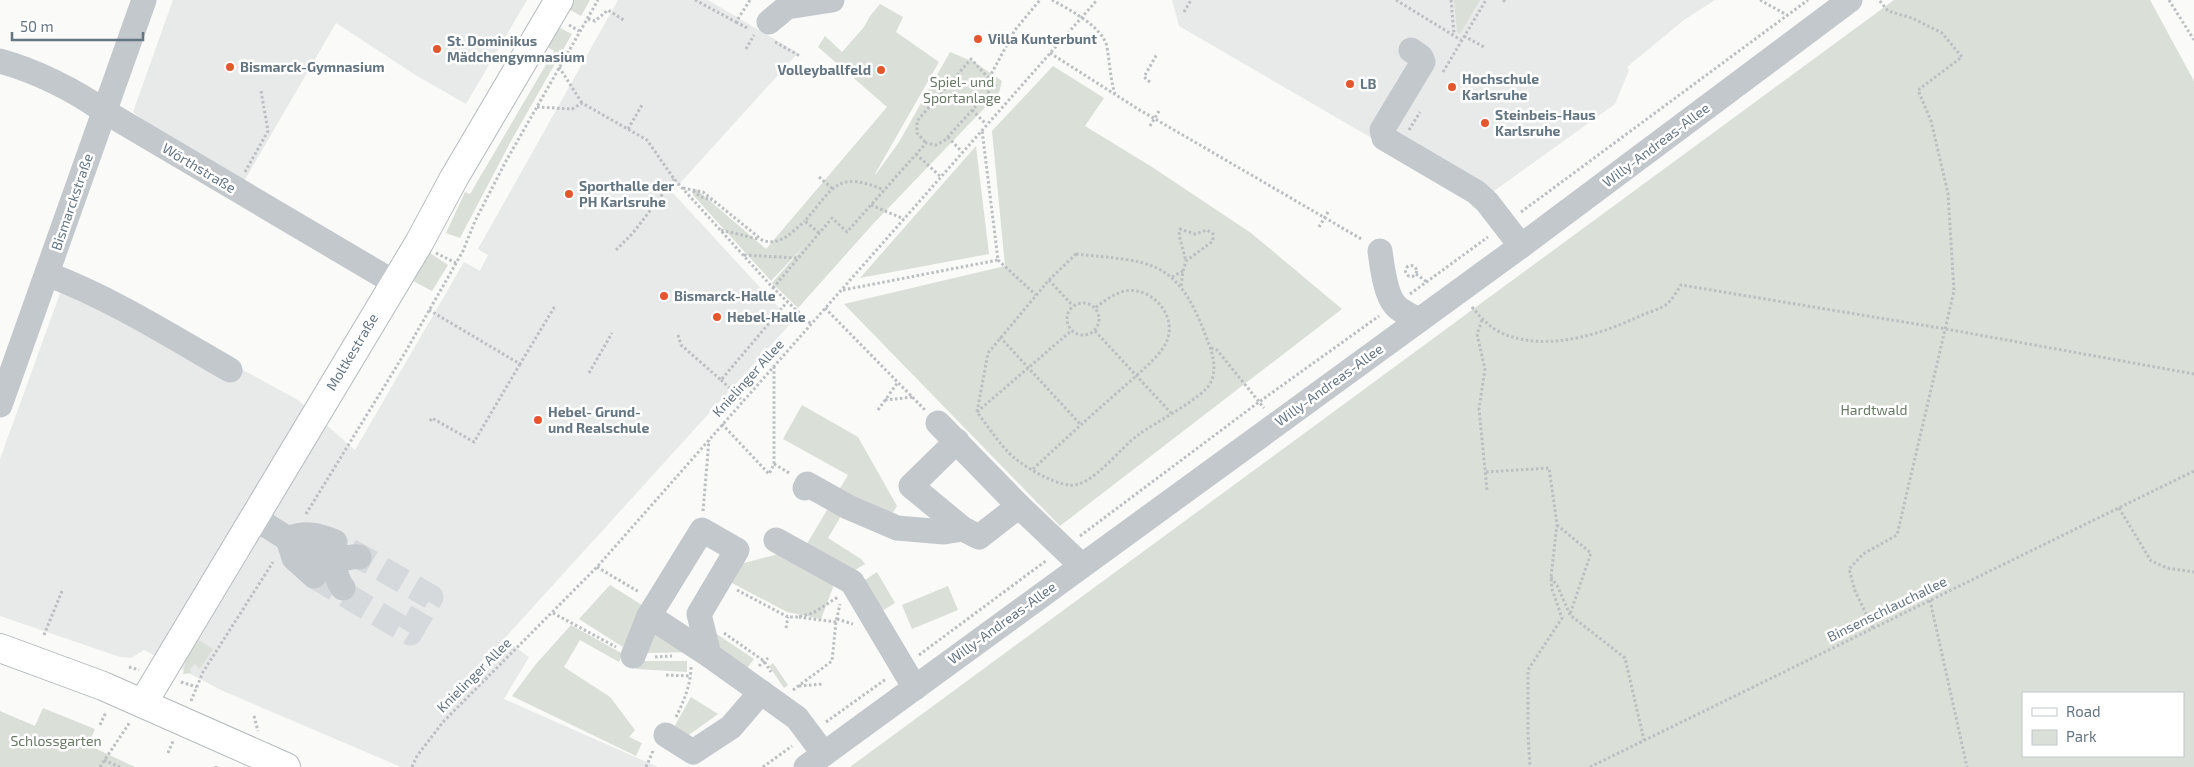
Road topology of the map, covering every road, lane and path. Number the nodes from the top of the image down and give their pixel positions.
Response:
1 (144, 0) edge
2 (559, 0) edge
3 (598, 0) edge
4 (695, 0) edge
5 (750, 0) edge
6 (832, 0) edge
7 (1040, 0) edge
8 (1052, 0) edge
9 (1097, 0) edge
10 (1191, 0) edge
11 (1396, 0) edge
12 (1451, 0) edge
13 (1760, 0) edge
14 (1808, 0) edge
15 (1850, 0) edge
16 (1879, 0) edge
17 (2169, 0) edge
18 (1184, 12) dead end
19 (1787, 16) junction
20 (1081, 18) junction
21 (588, 19) junction
22 (625, 21) dead end
23 (762, 27) joint
24 (1454, 35) junction
25 (2194, 40) edge
26 (1484, 47) dead end
27 (746, 49) dead end
28 (1411, 50) dead end
29 (1050, 53) junction
30 (1157, 54) dead end
31 (0, 61) edge
32 (559, 67) junction
33 (989, 78) junction
34 (1150, 82) dead end
35 (261, 91) dead end
36 (1116, 95) junction
37 (582, 103) junction
38 (642, 105) dead end
39 (537, 107) junction
40 (972, 110) junction
41 (1159, 111) dead end
42 (104, 112) junction
43 (986, 124) junction
44 (1150, 126) dead end
45 (628, 129) junction
46 (982, 130) junction
47 (948, 137) junction
48 (926, 143) junction
49 (962, 152) junction
50 (916, 154) junction
51 (819, 177) dead end
52 (941, 177) junction
53 (674, 179) junction
54 (682, 188) junction
55 (833, 188) junction
56 (235, 189) junction
57 (884, 190) junction
58 (871, 205) junction
59 (1328, 212) dead end
60 (904, 219) junction
61 (805, 221) junction
62 (1505, 224) junction
63 (1319, 227) dead end
64 (720, 230) junction
65 (819, 233) junction
66 (762, 240) junction
67 (1521, 246) junction
68 (616, 250) dead end
69 (1380, 251) joint
70 (743, 255) junction
71 (798, 258) junction
72 (998, 260) junction
73 (1186, 261) junction
74 (1183, 271) junction
75 (47, 274) junction
76 (1416, 274) dead end
77 (1172, 277) junction
78 (1049, 280) junction
79 (1426, 282) junction
80 (395, 283) junction
81 (1182, 286) junction
82 (773, 288) junction
83 (842, 290) junction
84 (1459, 291) junction
85 (1036, 295) junction
86 (787, 302) junction
87 (1395, 305) junction
88 (555, 306) dead end
89 (1073, 306) junction
90 (825, 308) junction
91 (1095, 308) junction
92 (429, 310) junction
93 (1419, 320) junction
94 (1482, 320) junction
95 (812, 324) junction
96 (1946, 330) junction
97 (1071, 331) junction
98 (1095, 331) junction
99 (612, 333) dead end
100 (678, 336) dead end
101 (1000, 337) junction
102 (1210, 348) junction
103 (520, 364) junction
104 (774, 366) junction
105 (1028, 369) junction
106 (230, 370) dead end
107 (589, 373) dead end
108 (2194, 374) edge
109 (1136, 375) junction
110 (721, 380) junction
111 (898, 382) junction
112 (913, 397) junction
113 (885, 400) junction
114 (743, 401) junction
115 (1259, 402) junction
116 (0, 404) edge
117 (878, 410) dead end
118 (977, 412) junction
119 (1171, 413) junction
120 (430, 421) dead end
121 (938, 422) joint
122 (722, 424) junction
123 (1276, 424) junction
124 (1081, 425) junction
125 (709, 440) junction
126 (957, 441) junction
127 (1033, 469) junction
128 (2194, 471) edge
129 (1486, 472) junction
130 (805, 488) dead end
131 (1487, 490) dead end
132 (1019, 506) junction
133 (2119, 508) junction
134 (255, 518) junction
135 (1557, 524) junction
136 (963, 529) junction
137 (702, 530) junction
138 (288, 539) junction
139 (776, 540) dead end
140 (1063, 548) junction
141 (359, 557) tunnel mouth
142 (326, 559) junction
143 (1081, 565) junction
144 (597, 567) junction
145 (2194, 572) edge
146 (1551, 576) junction
147 (719, 580) junction
148 (342, 588) dead end
149 (62, 591) dead end
150 (1930, 600) junction
151 (653, 609) junction
152 (1570, 615) junction
153 (788, 617) junction
154 (798, 617) junction
155 (700, 618) junction
156 (836, 622) junction
157 (786, 628) dead end
158 (1873, 628) junction
159 (44, 635) dead end
160 (0, 649) edge
161 (633, 656) dead end
162 (700, 659) junction
163 (666, 675) dead end
164 (691, 676) junction
165 (909, 677) junction
166 (766, 683) junction
167 (823, 684) dead end
168 (197, 687) dead end
169 (143, 703) junction
170 (106, 711) dead end
171 (100, 724) dead end
172 (120, 734) dead end
173 (809, 734) junction
174 (666, 735) joint
175 (1644, 740) junction
176 (104, 760) junction
177 (815, 761) edge
178 (100, 767) edge
179 (120, 767) edge
180 (286, 767) edge
181 (412, 767) edge
182 (763, 767) edge
183 (1530, 767) edge
184 (1590, 767) edge
185 (1967, 767) edge

1 - 42 street, Bismarckstraße
2 - 80 main road, Moltkestraße
3 - 21 path
4 - 5 path
6 - 23 street
7 - 33 path
8 - 20 path
9 - 20 path, Knielinger Allee
10 - 18 path
11 - 24 path
12 - 24 path
13 - 19 path
14 - 19 path
15 - 67 street, Willy-Andreas-Allee
16 - 96 path
17 - 25 path
19 - 62 path
20 - 29 path, Knielinger Allee
20 - 36 path
21 - 22 path
21 - 32 path
23 - 27 path
24 - 26 path
28 - 62 street
29 - 36 path
29 - 43 path, Knielinger Allee
30 - 34 path
31 - 42 street, Wörthstraße
32 - 37 path
32 - 39 path
33 - 40 path
33 - 48 path
35 - 56 path
36 - 69 path
37 - 39 path
37 - 45 path
38 - 45 path
39 - 92 path
40 - 43 path
40 - 47 path
41 - 44 path, bridge
42 - 56 street, Wörthstraße
42 - 75 street, Bismarckstraße
43 - 46 path, Knielinger Allee
45 - 53 path
46 - 49 path, Knielinger Allee
46 - 72 path
47 - 48 path
47 - 49 path
48 - 50 path
49 - 52 path, Knielinger Allee
50 - 52 path
50 - 57 path
51 - 55 path
52 - 60 path, Knielinger Allee
53 - 54 path
53 - 68 path
54 - 64 path
54 - 66 path
55 - 57 path
55 - 61 path
56 - 80 street, Wörthstraße
57 - 58 path
58 - 60 path
58 - 65 path
59 - 63 path, bridge
60 - 83 path, Knielinger Allee
61 - 65 path
61 - 66 path
62 - 67 street
62 - 79 path
64 - 66 path
64 - 70 path
65 - 71 path
67 - 84 street, Willy-Andreas-Allee
69 - 87 street
70 - 71 path
70 - 82 path
71 - 82 path
72 - 83 path
72 - 85 path
73 - 73 path
73 - 74 path
74 - 77 path
74 - 81 path
75 - 106 street
75 - 116 street, Bismarckstraße
76 - 79 path
77 - 78 path
77 - 81 path
78 - 85 path
78 - 89 path
79 - 87 path
80 - 134 main road, Moltkestraße
81 - 102 path
82 - 86 path
83 - 90 path, Knielinger Allee
84 - 93 street, Willy-Andreas-Allee
84 - 94 path
85 - 101 path
86 - 95 path
86 - 110 path
87 - 93 street
87 - 115 path
88 - 103 path
89 - 91 path
89 - 97 path
90 - 95 path, Knielinger Allee
90 - 111 path
91 - 98 path
91 - 109 path
92 - 103 path
92 - 138 path
93 - 123 street, Willy-Andreas-Allee
94 - 96 path
94 - 129 path
95 - 104 path, Knielinger Allee
96 - 108 path
96 - 158 path
97 - 98 path
97 - 105 path
98 - 109 path
99 - 107 path
100 - 110 path
101 - 105 path
101 - 118 path
102 - 115 path
102 - 119 path
103 - 120 path
104 - 114 path, Knielinger Allee
104 - 122 path
105 - 118 path
105 - 124 path
109 - 119 path
109 - 124 path
110 - 114 path
111 - 112 path
111 - 113 path
112 - 113 path
112 - 121 path
113 - 117 path
114 - 122 path, Knielinger Allee
115 - 123 path
115 - 140 path
118 - 127 path
119 - 127 path
121 - 126 street
122 - 125 path, Knielinger Allee
123 - 143 street, Willy-Andreas-Allee
124 - 127 path
125 - 137 path
125 - 144 path, Knielinger Allee
126 - 132 street
126 - 136 street
128 - 133 path, Binsenschlauchallee
129 - 131 path
129 - 135 path
130 - 136 street
132 - 136 street
132 - 140 street
133 - 145 path
133 - 150 path, Binsenschlauchallee
134 - 138 street
134 - 169 main road, Moltkestraße
135 - 146 path
135 - 152 path
137 - 147 street
137 - 151 street
138 - 142 street
138 - 142 street
138 - 168 path
139 - 165 street
140 - 143 street
140 - 165 path
141 - 142 street
142 - 148 street
143 - 165 street, Willy-Andreas-Allee
144 - 151 path
144 - 181 path, Knielinger Allee
146 - 152 path
146 - 183 path
147 - 153 path
147 - 155 street
149 - 159 path
150 - 158 path, Binsenschlauchallee
150 - 185 path
151 - 161 street
151 - 162 street
152 - 175 path
153 - 154 path
153 - 157 path
154 - 156 path
154 - 156 path
155 - 162 street
155 - 166 path
156 - 167 path
158 - 175 path, Binsenschlauchallee
160 - 169 main road
162 - 164 path
162 - 166 street
163 - 164 path
164 - 174 path
165 - 173 path
165 - 177 street, Willy-Andreas-Allee
166 - 173 street
166 - 174 street
169 - 180 main road
170 - 171 path
172 - 176 path
173 - 177 street
173 - 182 path
175 - 184 path, Binsenschlauchallee
176 - 178 path
176 - 179 path

